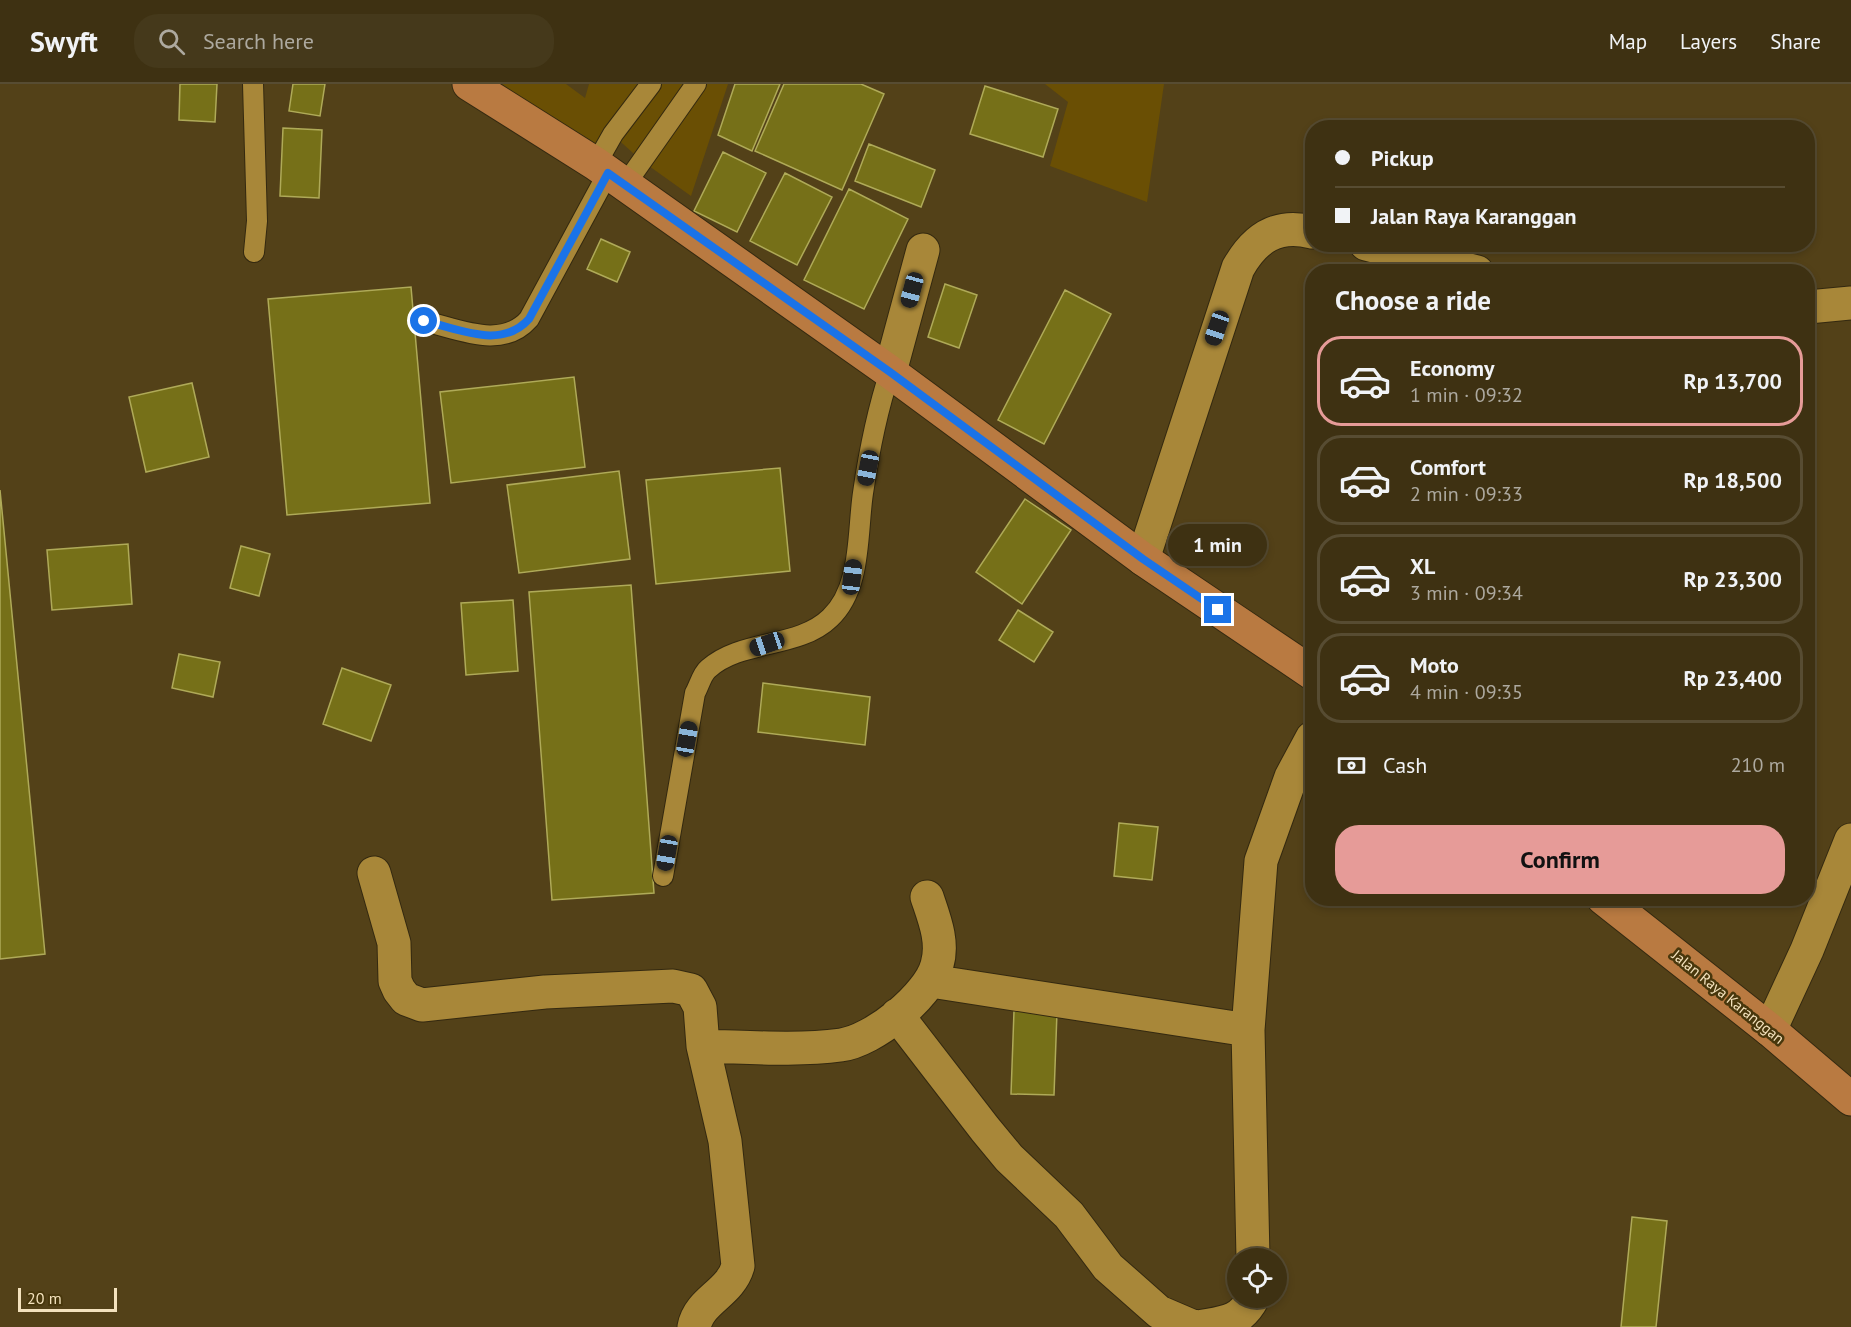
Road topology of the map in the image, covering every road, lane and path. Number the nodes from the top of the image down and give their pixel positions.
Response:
1 (253, 84) edge
2 (469, 84) edge
3 (651, 84) edge
4 (696, 84) edge
5 (610, 174) junction
6 (1305, 231) edge
7 (923, 250) dead end
8 (254, 252) dead end
9 (1398, 252) edge
10 (1445, 264) edge
11 (1851, 303) edge
12 (1815, 306) edge
13 (424, 321) dead end
14 (890, 372) junction
15 (1143, 559) junction
16 (1305, 668) edge
17 (1305, 752) edge
18 (1851, 840) edge
19 (374, 873) dead end
20 (663, 876) dead end
21 (927, 897) dead end
22 (1613, 906) edge
23 (931, 981) junction
24 (897, 1015) junction
25 (1248, 1030) junction
26 (1770, 1030) junction
27 (703, 1046) junction
28 (1851, 1099) edge
29 (1253, 1248) edge
30 (1248, 1308) edge
31 (694, 1327) edge
32 (1196, 1327) edge

1 - 8 lane
2 - 5 street
3 - 5 lane
4 - 5 lane
5 - 13 lane
5 - 14 street
6 - 15 street
7 - 14 street
9 - 10 street
11 - 12 street
14 - 15 street
14 - 20 lane
15 - 16 street
17 - 25 street
18 - 26 street
19 - 27 street
21 - 23 street
22 - 26 street, Jalan Raya Karanggan
23 - 24 street
23 - 25 street
24 - 27 street
24 - 32 street
25 - 29 street
26 - 28 street, Jalan Raya Karanggan
27 - 31 street
30 - 32 street

